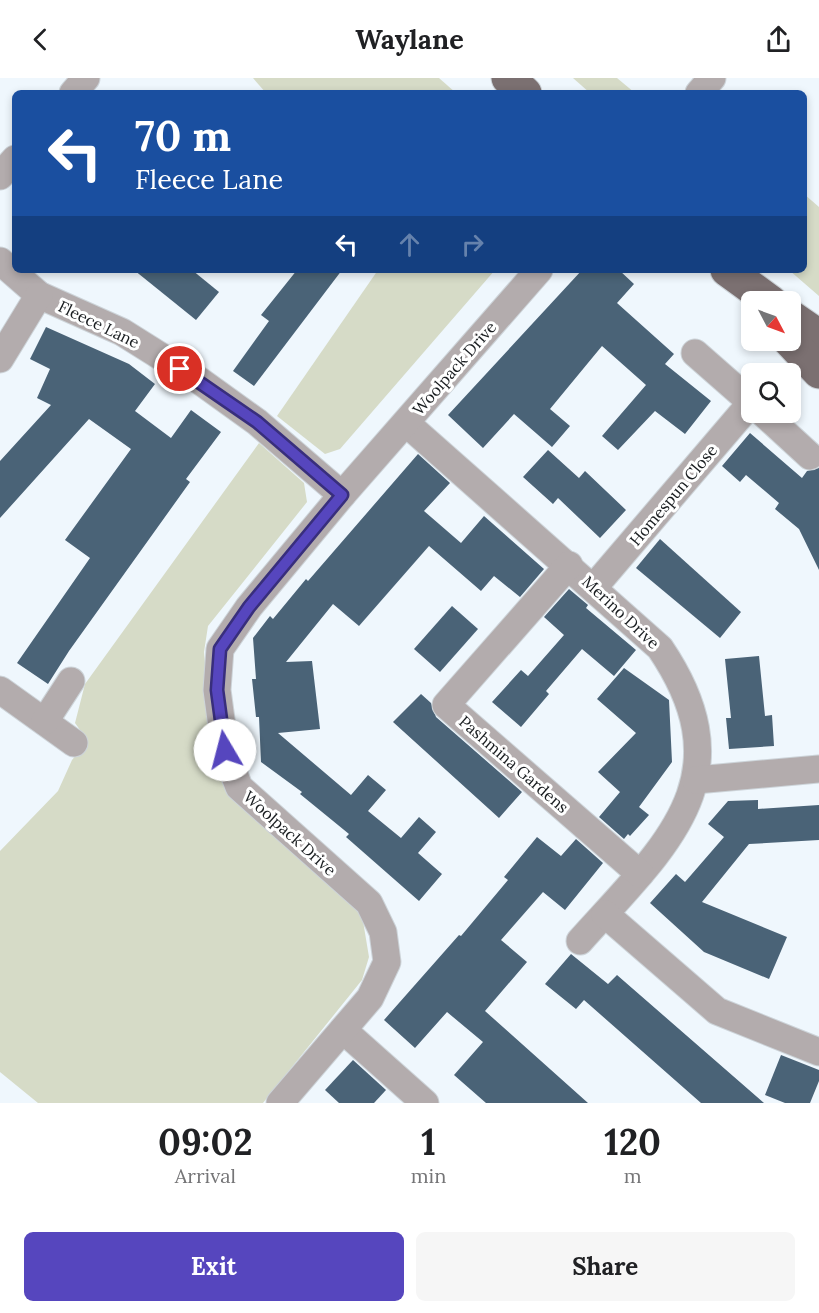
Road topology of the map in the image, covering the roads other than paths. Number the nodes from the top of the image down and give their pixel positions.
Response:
1 (86, 78) edge
2 (508, 78) edge
3 (712, 78) edge
4 (76, 90) edge
5 (522, 90) edge
6 (702, 90) edge
7 (12, 162) edge
8 (0, 176) edge
9 (0, 261) edge
10 (12, 271) edge
11 (14, 273) edge
12 (536, 273) edge
13 (725, 273) edge
14 (731, 273) edge
15 (742, 291) edge
16 (756, 291) edge
17 (39, 295) junction
18 (801, 324) edge
19 (819, 336) edge
20 (799, 351) edge
21 (695, 353) dead end
22 (0, 359) edge
23 (819, 372) edge
24 (741, 394) edge
25 (741, 415) edge
26 (406, 423) junction
27 (774, 423) edge
28 (810, 456) dead end
29 (342, 495) junction
30 (569, 565) junction
31 (594, 587) junction
32 (71, 681) dead end
33 (0, 690) edge
34 (45, 721) junction
35 (74, 743) dead end
36 (819, 769) edge
37 (696, 780) junction
38 (640, 874) junction
39 (604, 914) junction
40 (580, 941) dead end
41 (344, 1030) junction
42 (819, 1053) edge
43 (280, 1103) edge
44 (425, 1103) edge

1 - 4 street
2 - 5 main road
3 - 6 street
7 - 8 street
9 - 10 street, Fleece Lane
11 - 17 street, Fleece Lane
12 - 26 street, Woolpack Drive
13 - 15 main road
14 - 16 main road
17 - 22 street
17 - 29 street, Fleece Lane
18 - 19 main road
20 - 23 main road
21 - 24 street, Homespun Close
25 - 31 street, Homespun Close
26 - 29 street, Woolpack Drive
26 - 30 street, Merino Drive
27 - 28 street
29 - 41 street, Woolpack Drive
30 - 31 street, Merino Drive
30 - 38 street, Pashmina Gardens
31 - 37 street, Merino Drive
32 - 34 street
33 - 34 street
34 - 35 street
36 - 37 street
37 - 38 street, Merino Drive
38 - 39 street, Merino Drive
39 - 40 street, Merino Drive
39 - 42 street
41 - 43 street, Woolpack Drive
41 - 44 street

